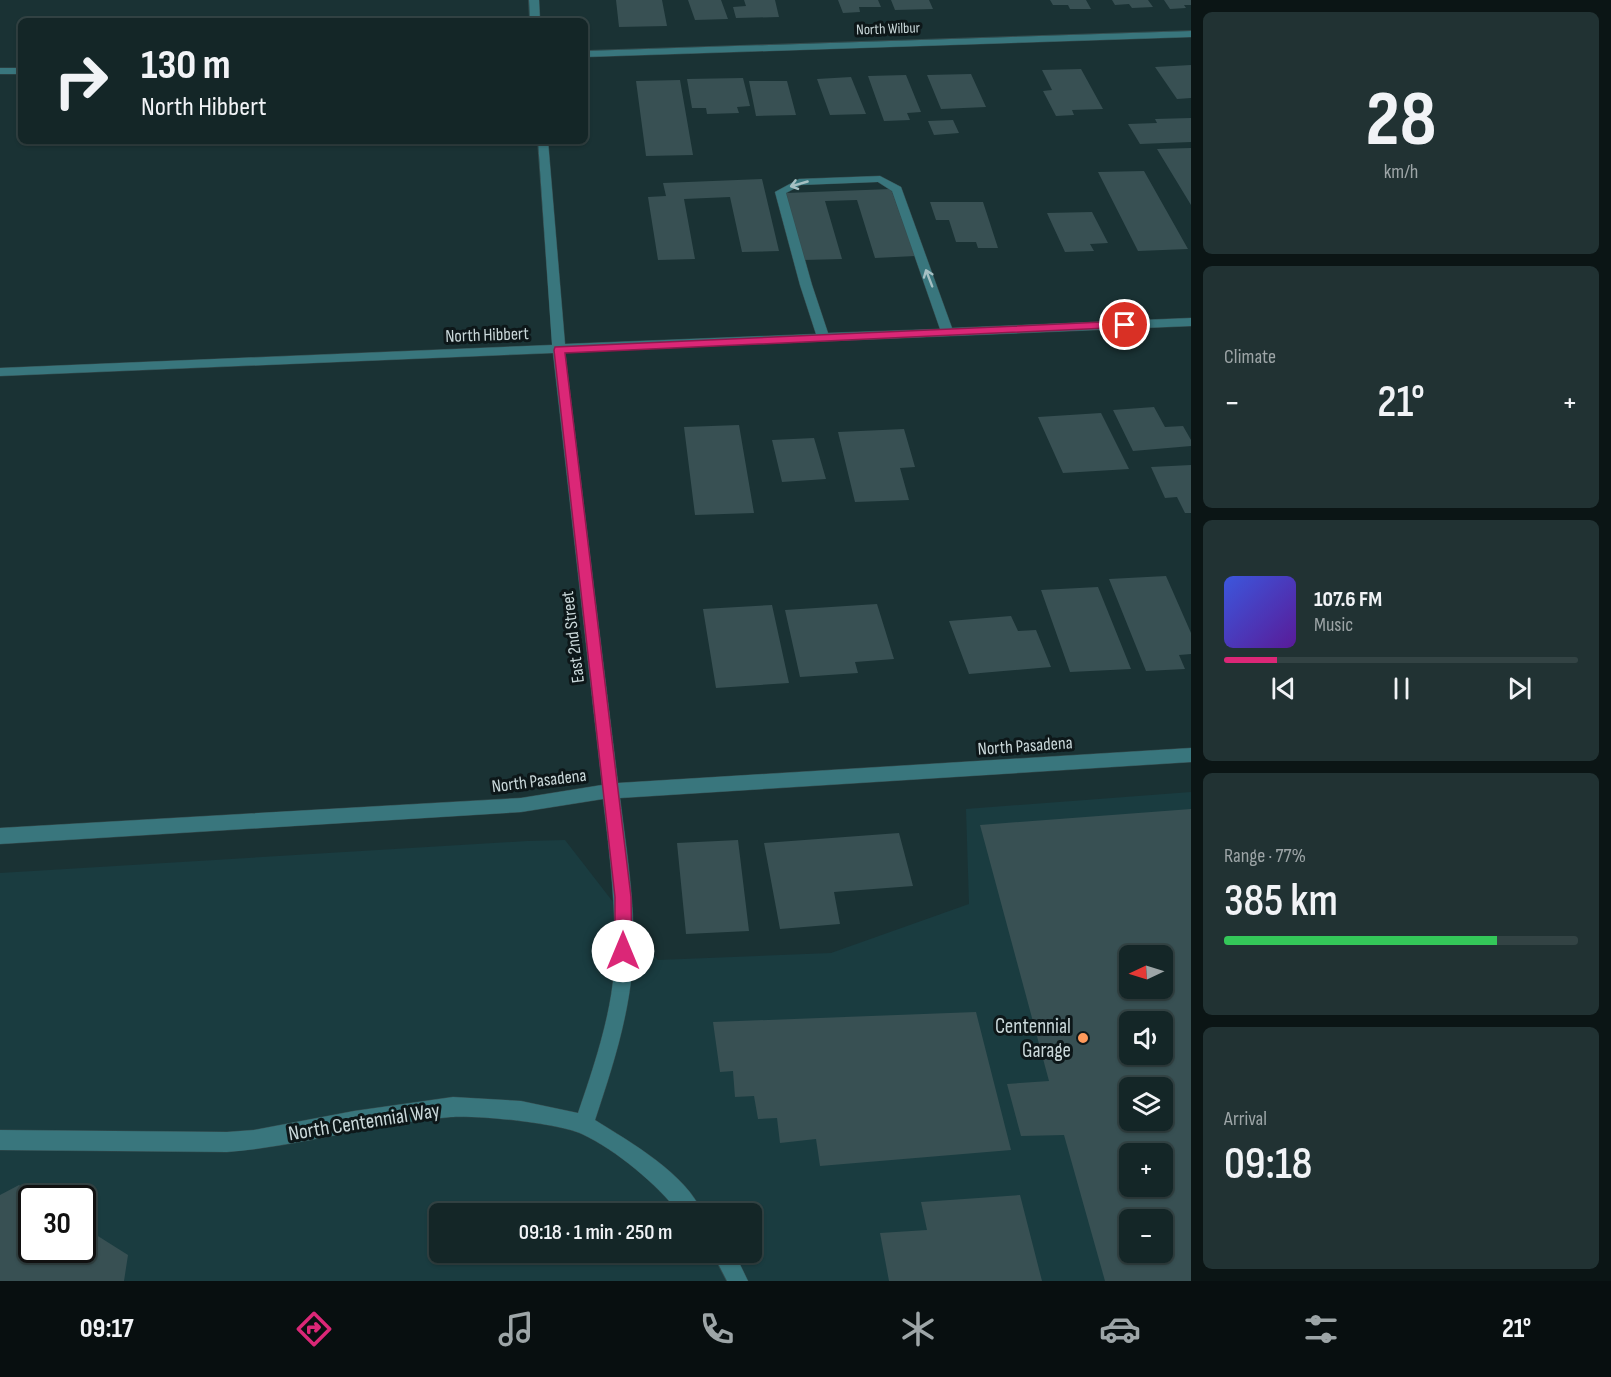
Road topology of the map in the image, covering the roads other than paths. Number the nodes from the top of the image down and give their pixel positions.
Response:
1 (534, 0) edge
2 (535, 18) edge
3 (1191, 34) edge
4 (588, 54) edge
5 (18, 70) edge
6 (0, 71) edge
7 (543, 144) edge
8 (1191, 322) edge
9 (948, 333) junction
10 (824, 338) junction
11 (559, 350) junction
12 (0, 372) edge
13 (1191, 755) edge
14 (611, 791) junction
15 (0, 836) edge
16 (584, 1124) junction
17 (0, 1140) edge
18 (684, 1203) edge
19 (728, 1263) edge
20 (738, 1281) edge

1 - 2 street
3 - 4 street, North Wilbur
5 - 6 street
7 - 11 street, East 2nd Street
8 - 9 street, North Hibbert
9 - 10 street, North Hibbert
9 -> 10 street
10 - 11 street, North Hibbert
11 - 12 street, North Hibbert
11 - 14 street, East 2nd Street
13 - 14 street, North Pasadena
14 - 15 street, North Pasadena
14 - 16 street, East 2nd Street
16 - 17 street, North Centennial Way
16 - 18 street, North Centennial Way
19 - 20 street

